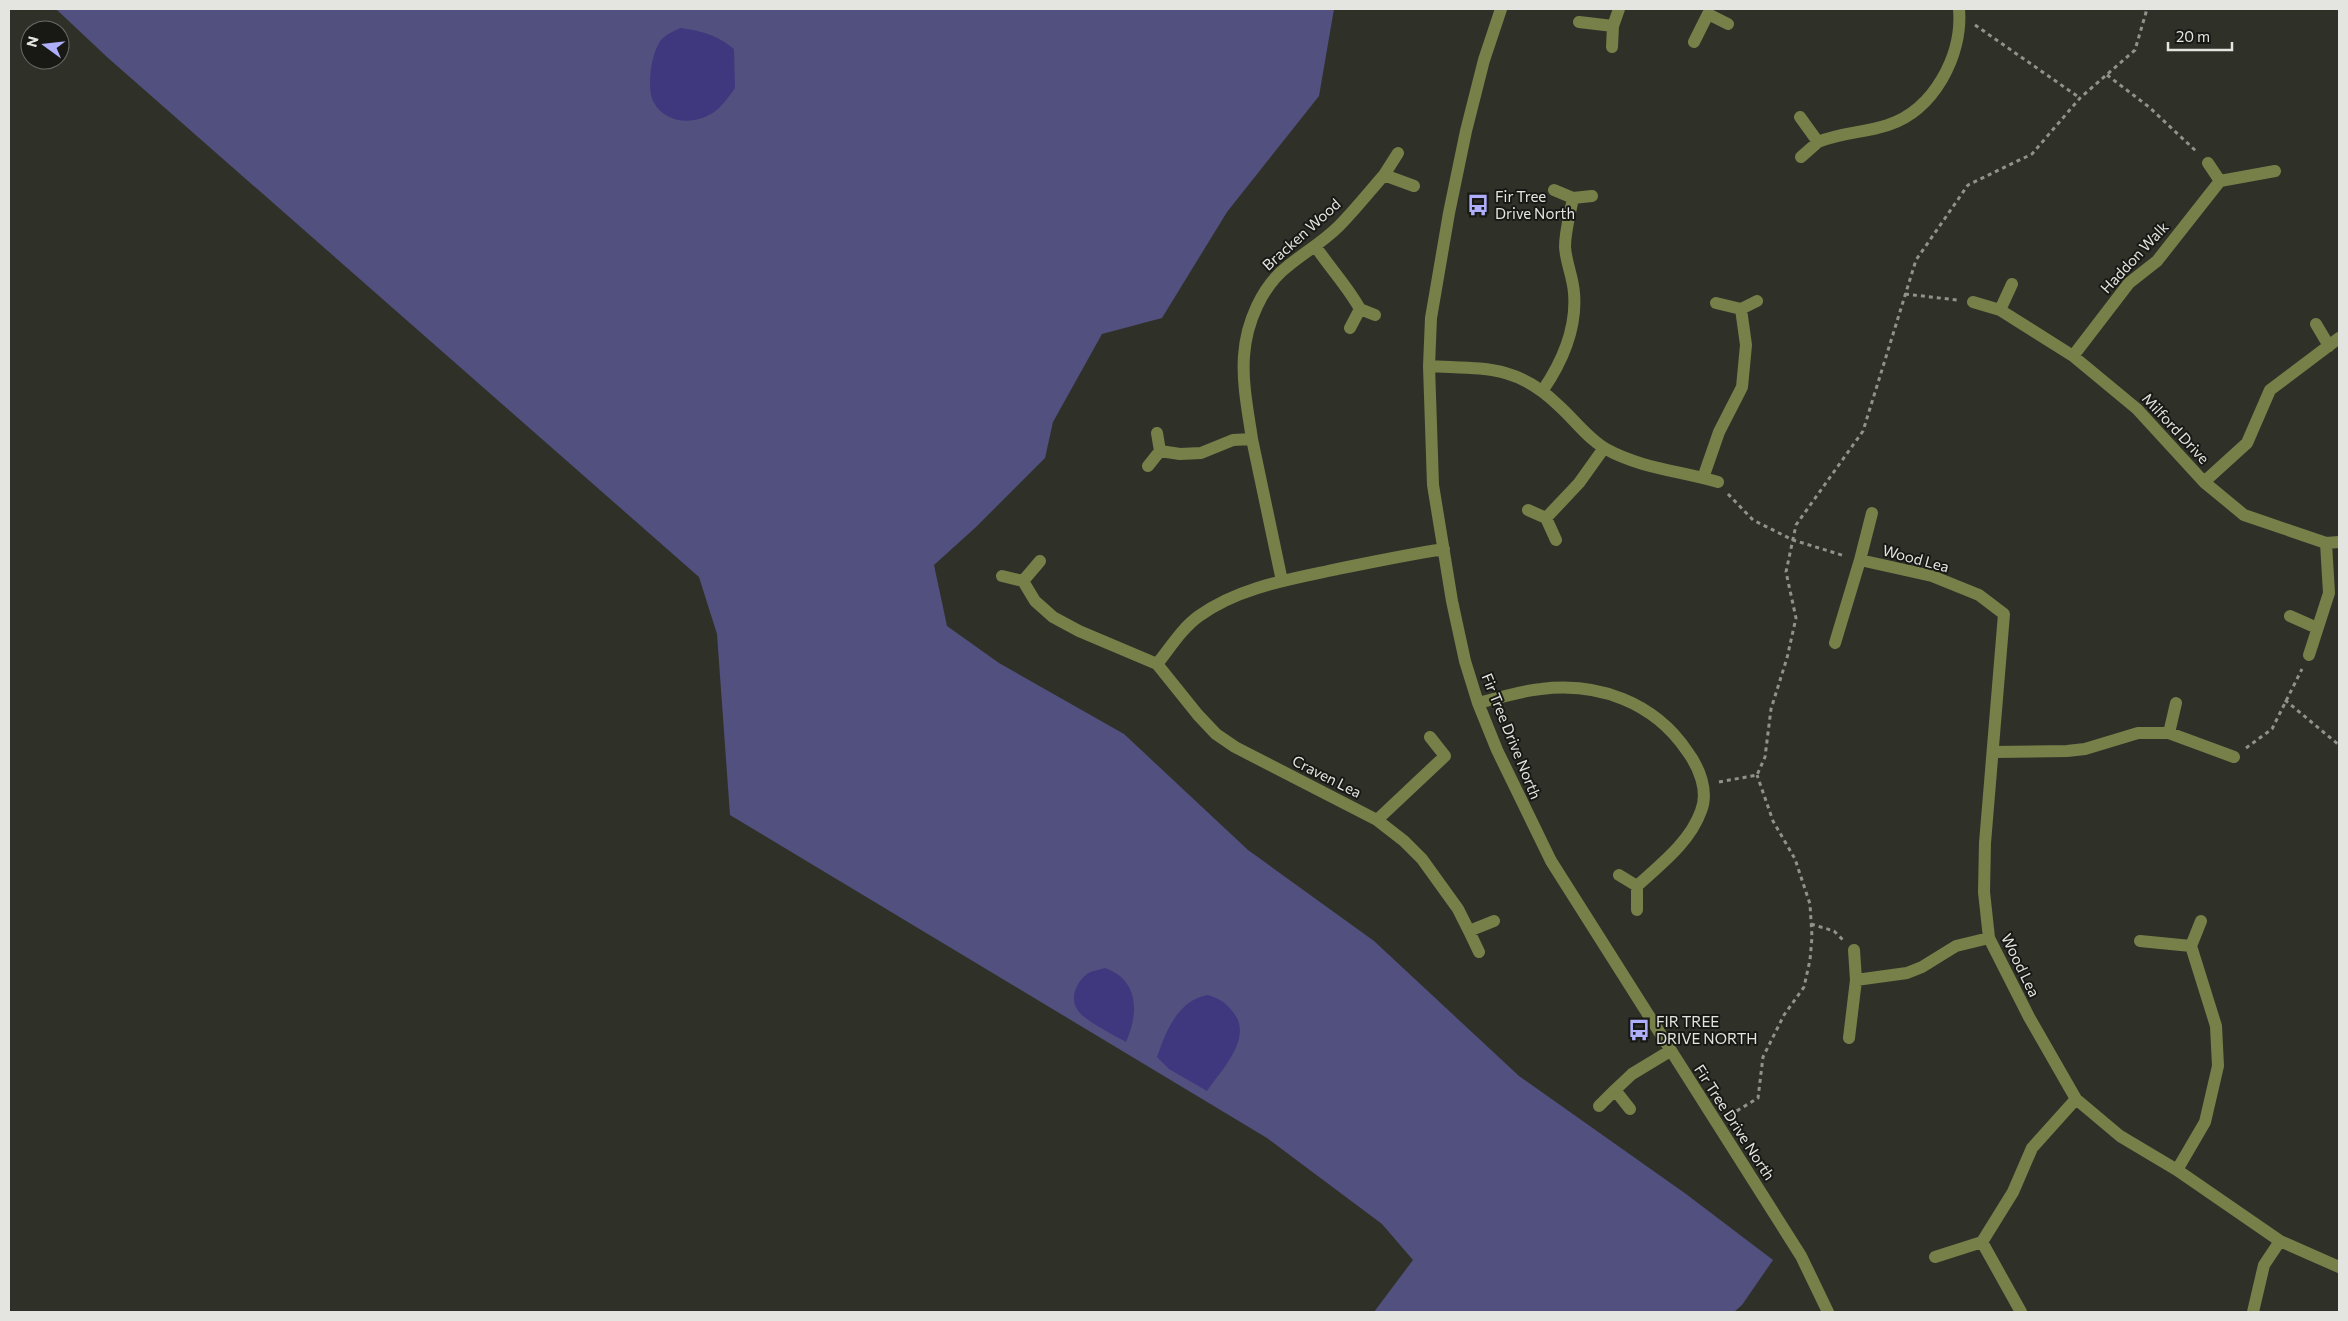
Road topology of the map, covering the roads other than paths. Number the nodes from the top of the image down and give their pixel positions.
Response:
1 (1501, 9) edge
2 (1619, 9) edge
3 (1703, 12) edge
4 (1960, 12) edge
5 (1579, 22) dead end
6 (1728, 24) dead end
7 (1614, 26) junction
8 (1694, 42) dead end
9 (1612, 47) dead end
10 (1800, 117) dead end
11 (1818, 142) junction
12 (1398, 153) dead end
13 (1801, 157) dead end
14 (2208, 163) road end
15 (2275, 171) dead end
16 (1384, 175) junction
17 (2220, 182) junction
18 (1414, 186) dead end
19 (1554, 190) dead end
20 (1592, 196) dead end
21 (1574, 198) junction
22 (1316, 247) junction
23 (2012, 284) dead end
24 (1757, 302) dead end
25 (1973, 302) road end
26 (1716, 303) dead end
27 (1360, 309) junction
28 (1742, 309) junction
29 (2000, 310) junction
30 (1375, 315) dead end
31 (2316, 324) dead end
32 (1350, 328) dead end
33 (2339, 338) edge
34 (2329, 346) junction
35 (2073, 356) junction
36 (1429, 366) junction
37 (1543, 390) junction
38 (1157, 433) dead end
39 (1252, 439) junction
40 (1604, 448) junction
41 (1160, 451) junction
42 (1148, 466) dead end
43 (1703, 478) junction
44 (1718, 482) road end
45 (2204, 482) junction
46 (1528, 510) dead end
47 (1872, 513) dead end
48 (1546, 518) junction
49 (1556, 540) dead end
50 (2333, 543) edge
51 (1444, 549) junction
52 (1860, 560) junction
53 (1040, 561) dead end
54 (1002, 576) dead end
55 (1023, 581) junction
56 (1282, 581) junction
57 (2290, 616) dead end
58 (2317, 628) junction
59 (1835, 643) dead end
60 (2309, 655) road end
61 (1158, 664) junction
62 (1478, 703) junction
63 (2176, 703) dead end
64 (2169, 733) junction
65 (1430, 737) dead end
66 (1994, 752) junction
67 (2234, 757) road end
68 (1377, 820) junction
69 (1619, 875) dead end
70 (1637, 886) junction
71 (1637, 910) dead end
72 (1494, 921) dead end
73 (2201, 921) dead end
74 (1469, 930) junction
75 (1989, 938) junction
76 (2140, 941) dead end
77 (2191, 946) junction
78 (1854, 950) road end
79 (1479, 952) dead end
80 (1856, 980) junction
81 (1849, 1038) dead end
82 (1670, 1051) junction
83 (1615, 1090) junction
84 (2076, 1099) junction
85 (1599, 1106) dead end
86 (1630, 1109) dead end
87 (2177, 1170) junction
88 (2280, 1241) junction
89 (1982, 1242) junction
90 (1935, 1257) dead end
91 (2339, 1267) edge
92 (1828, 1312) edge
93 (2021, 1312) edge
94 (2253, 1312) edge

1 - 36 street, Fir Tree Drive North
2 - 7 street
3 - 6 street
3 - 8 street
4 - 11 street
5 - 7 street
7 - 9 street
10 - 11 street
11 - 13 street
12 - 16 street, Bracken Wood
14 - 17 street
15 - 17 street
16 - 18 street
16 - 22 street, Bracken Wood
17 - 35 street, Haddon Walk
19 - 21 street
20 - 21 street
21 - 37 street
22 - 27 street
22 - 39 street, Bracken Wood
23 - 29 street
24 - 28 street
25 - 29 street, Milford Drive
26 - 28 street
27 - 30 street
27 - 32 street
28 - 43 street
29 - 35 street, Milford Drive
31 - 34 street
33 - 34 street
34 - 45 street
35 - 45 street, Milford Drive
36 - 37 street
36 - 51 street, Fir Tree Drive North
37 - 40 street
38 - 41 street
39 - 41 street
39 - 56 street, Bracken Wood
40 - 43 street
40 - 48 street
41 - 42 street
43 - 44 street
45 - 50 street, Milford Drive
46 - 48 street
47 - 52 street
48 - 49 street
50 - 58 street
51 - 56 street
51 - 62 street, Fir Tree Drive North
52 - 59 street
52 - 66 street, Wood Lea
53 - 55 street
54 - 55 street
55 - 61 street, Craven Lea
56 - 61 street
57 - 58 street
58 - 60 street
61 - 68 street, Craven Lea
62 - 70 street
62 - 82 street, Fir Tree Drive North
63 - 64 street
64 - 66 street
64 - 67 street
65 - 68 street
66 - 75 street, Wood Lea
68 - 74 street, Craven Lea
69 - 70 street
70 - 71 street
72 - 74 street
73 - 77 street
74 - 79 street, Craven Lea
75 - 80 street
75 - 84 street, Wood Lea
76 - 77 street
77 - 87 street
78 - 80 street
80 - 81 street
82 - 83 street
82 - 92 street, Fir Tree Drive North
83 - 85 street
83 - 86 street
84 - 87 street, Wood Lea
84 - 89 street
87 - 88 street, Wood Lea
88 - 91 street, Wood Lea
88 - 94 street
89 - 90 street
89 - 93 street

